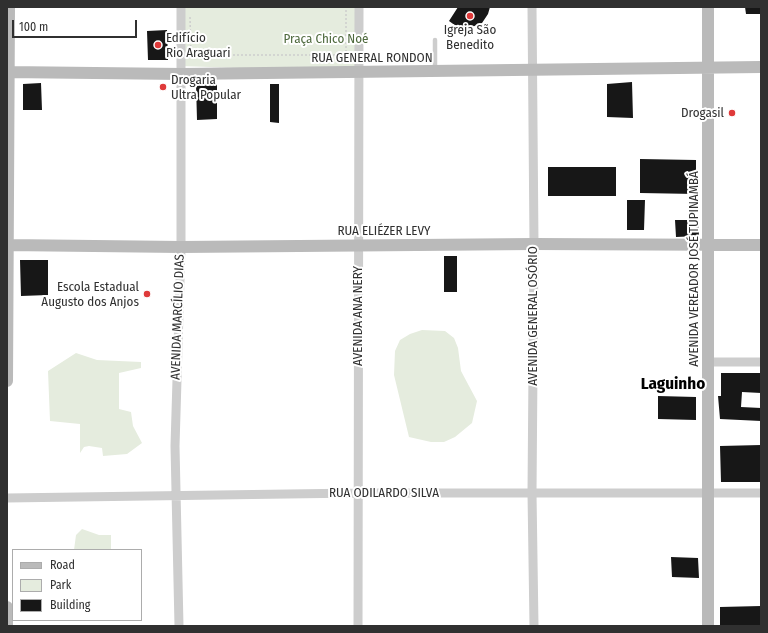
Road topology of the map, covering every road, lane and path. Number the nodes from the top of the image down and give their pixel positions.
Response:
1 (9, 7) edge
2 (181, 7) edge
3 (346, 7) edge
4 (358, 7) edge
5 (532, 7) edge
6 (708, 7) edge
7 (190, 14) dead end
8 (435, 40) dead end
9 (708, 67) junction
10 (761, 67) edge
11 (435, 71) junction
12 (531, 71) junction
13 (8, 72) edge
14 (359, 72) junction
15 (182, 74) junction
16 (534, 244) junction
17 (7, 245) edge
18 (358, 245) junction
19 (708, 245) junction
20 (761, 245) edge
21 (181, 247) junction
22 (708, 362) junction
23 (761, 362) edge
24 (7, 381) edge
25 (358, 493) junction
26 (532, 493) junction
27 (708, 493) junction
28 (761, 493) edge
29 (177, 497) junction
30 (7, 498) edge
31 (7, 607) edge
32 (7, 626) edge
33 (179, 626) edge
34 (358, 626) edge
35 (534, 626) edge
36 (708, 626) edge

1 - 13 main road
2 - 15 street, AVENIDA MARCÍLIO DIAS
3 - 7 path
4 - 14 street, AVENIDA ANA NERY
5 - 12 street, AVENIDA GENERAL OSÓRIO
6 - 9 main road, AVENIDA VEREADOR JOSÉ TUPINAMBÁ
8 - 11 lane
9 - 10 main road, RUA GENERAL RONDON
9 - 12 main road, RUA GENERAL RONDON
9 - 19 main road, AVENIDA VEREADOR JOSÉ TUPINAMBÁ
11 - 12 main road, RUA GENERAL RONDON
11 - 14 main road, RUA GENERAL RONDON
12 - 16 street, AVENIDA GENERAL OSÓRIO
13 - 15 main road, RUA GENERAL RONDON
13 - 17 main road
14 - 15 main road, RUA GENERAL RONDON
14 - 18 street, AVENIDA ANA NERY
15 - 21 street, AVENIDA MARCÍLIO DIAS
16 - 18 main road, RUA ELIÉZER LEVY
16 - 19 main road, RUA ELIÉZER LEVY
16 - 26 street, AVENIDA GENERAL OSÓRIO
17 - 21 main road, RUA ELIÉZER LEVY
17 - 24 main road
18 - 21 main road, RUA ELIÉZER LEVY
18 - 25 street, AVENIDA ANA NERY
19 - 20 main road, RUA ELIÉZER LEVY
19 - 22 main road, AVENIDA VEREADOR JOSÉ TUPINAMBÁ
21 - 29 street, AVENIDA MARCÍLIO DIAS
22 - 23 street
22 - 27 main road, AVENIDA VEREADOR JOSÉ TUPINAMBÁ
25 - 26 street, RUA ODILARDO SILVA
25 - 29 street, RUA ODILARDO SILVA
25 - 34 street, AVENIDA ANA NERY
26 - 27 street, RUA ODILARDO SILVA
26 - 35 street, AVENIDA GENERAL OSÓRIO
27 - 28 street, RUA ODILARDO SILVA
27 - 36 main road, AVENIDA VEREADOR JOSÉ TUPINAMBÁ
29 - 30 street, RUA ODILARDO SILVA
29 - 33 street, AVENIDA MARCÍLIO DIAS
31 - 32 main road

